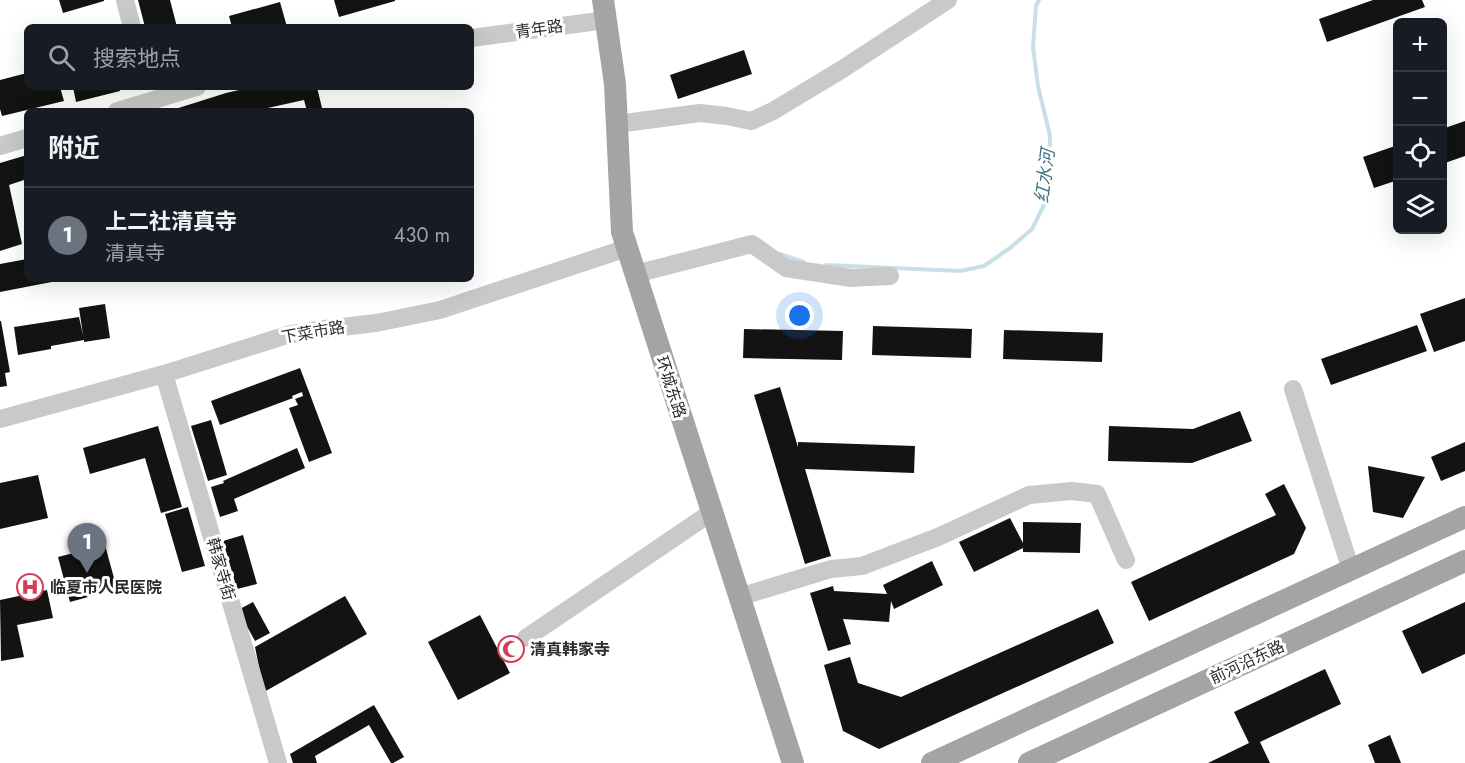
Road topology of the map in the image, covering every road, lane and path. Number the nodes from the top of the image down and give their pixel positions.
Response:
1 (124, 0) edge
2 (948, 0) edge
3 (605, 10) edge
4 (131, 24) edge
5 (474, 37) edge
6 (176, 90) edge
7 (149, 94) edge
8 (123, 108) edge
9 (617, 124) junction
10 (24, 139) edge
11 (0, 147) edge
12 (627, 248) junction
13 (635, 274) junction
14 (890, 276) dead end
15 (164, 374) junction
16 (1293, 389) dead end
17 (0, 419) edge
18 (712, 512) junction
19 (1465, 517) edge
20 (1126, 560) dead end
21 (1465, 561) edge
22 (1351, 570) junction
23 (739, 597) junction
24 (526, 638) dead end
25 (278, 763) edge
26 (793, 763) edge
27 (932, 763) edge
28 (1029, 763) edge

1 - 4 street
2 - 9 street
3 - 5 street, 青年路
3 - 9 main road, 环城东路
6 - 7 street
7 - 8 street
9 - 12 main road, 环城东路
10 - 11 street
12 - 13 main road, 环城东路
12 - 15 street, 下菜市路
13 - 14 street
13 - 18 main road, 环城东路
15 - 17 street, 下菜市路
15 - 25 street, 韩家寺街
16 - 22 street
18 - 23 main road, 环城东路
18 - 24 street
19 - 22 main road
20 - 23 street
21 - 28 main road, 前河沿东路
22 - 27 main road
23 - 26 main road, 环城东路

